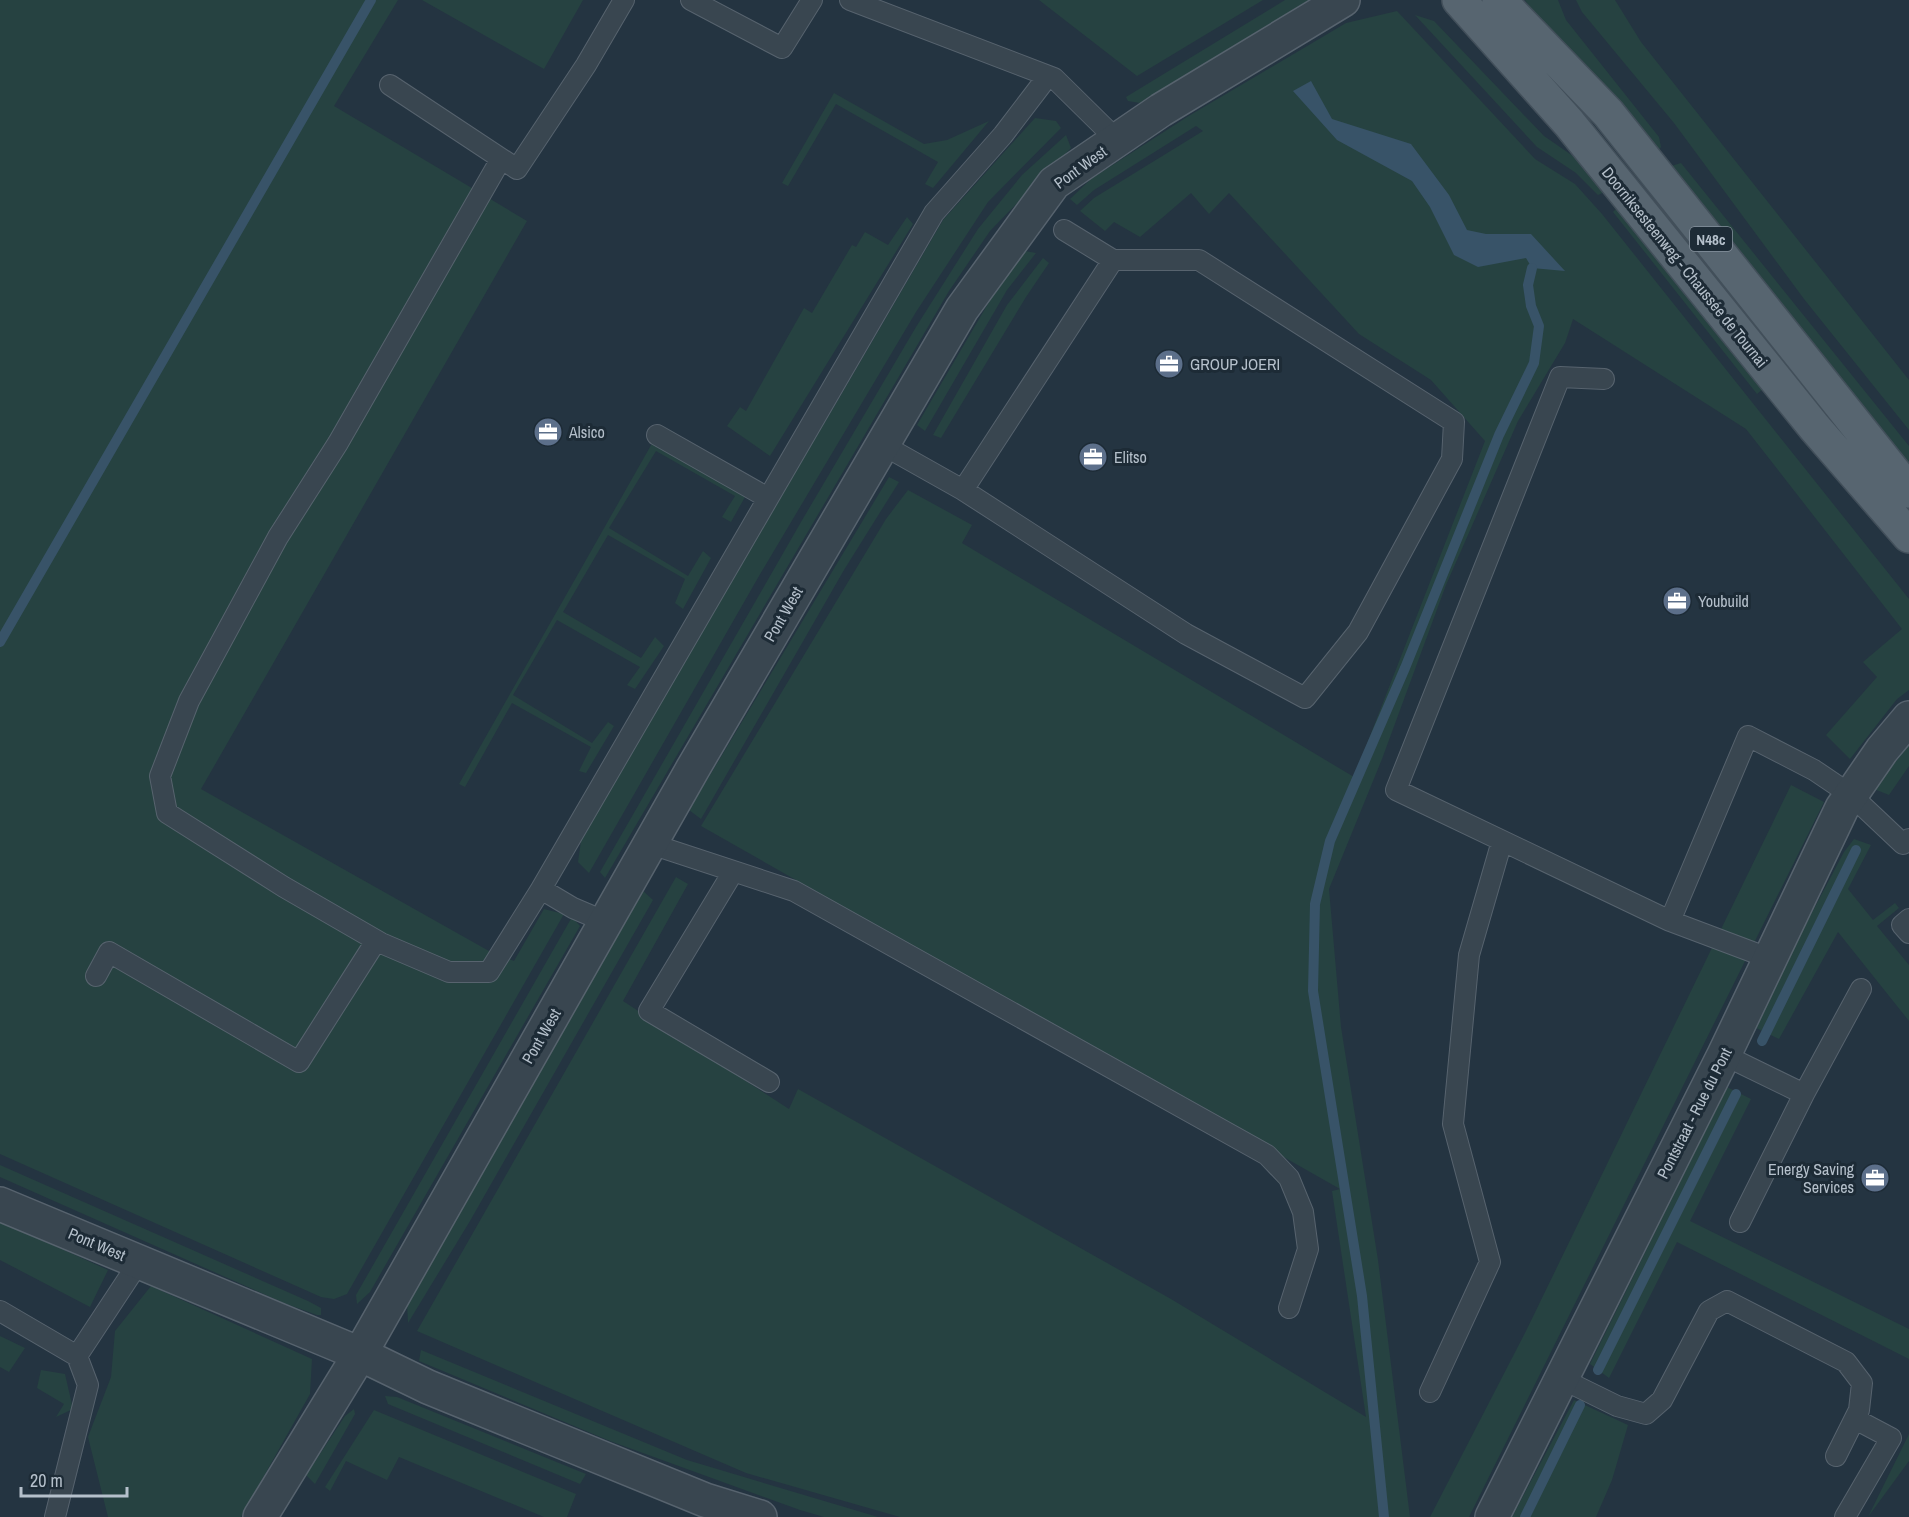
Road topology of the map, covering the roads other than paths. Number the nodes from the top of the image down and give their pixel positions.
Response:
1 (624, 0) edge
2 (692, 0) edge
3 (812, 0) edge
4 (850, 0) edge
5 (1343, 0) edge
6 (1459, 0) edge
7 (1499, 0) edge
8 (1048, 75) junction
9 (390, 85) dead end
10 (1117, 140) junction
11 (501, 159) junction
12 (1064, 230) dead end
13 (1113, 260) junction
14 (1604, 379) dead end
15 (657, 435) dead end
16 (883, 445) junction
17 (963, 490) junction
18 (1909, 491) edge
19 (768, 498) junction
20 (1909, 536) edge
21 (1909, 718) edge
22 (1851, 795) junction
23 (1502, 841) junction
24 (651, 844) junction
25 (1907, 845) edge
26 (733, 872) junction
27 (541, 888) junction
28 (1909, 919) edge
29 (1670, 921) junction
30 (606, 922) junction
31 (1909, 933) edge
32 (376, 941) junction
33 (1771, 959) junction
34 (96, 976) dead end
35 (1861, 988) dead end
36 (1724, 1055) junction
37 (769, 1082) dead end
38 (1804, 1094) junction
39 (0, 1204) edge
40 (1740, 1222) dead end
41 (139, 1262) junction
42 (1288, 1308) dead end
43 (0, 1311) edge
44 (360, 1354) junction
45 (77, 1356) junction
46 (1560, 1378) junction
47 (1430, 1392) dead end
48 (1855, 1419) junction
49 (1836, 1456) dead end
50 (56, 1517) edge
51 (260, 1517) edge
52 (760, 1517) edge
53 (1492, 1517) edge
54 (1845, 1517) edge

1 - 11 lane
2 - 3 lane
4 - 8 lane
5 - 10 street, Pont West
6 - 20 main road, Doorniksesteenweg - Chaussée de Tournai / N48c
7 - 18 main road, N48c
8 - 10 lane
8 - 19 lane
9 - 11 lane
10 - 16 street, Pont West
11 - 32 lane
12 - 13 lane
13 - 17 lane
13 - 17 lane
14 - 23 lane
15 - 19 lane
16 - 17 lane
16 - 24 street, Pont West
19 - 27 lane
21 - 22 street, Pontstraat - Rue du Pont
22 - 25 lane
22 - 29 lane
22 - 33 street, Pontstraat - Rue du Pont
23 - 29 lane
23 - 47 lane
24 - 26 lane
24 - 30 street, Pont West
26 - 37 lane
26 - 42 lane
27 - 30 lane
27 - 32 lane
28 - 31 lane
29 - 33 lane
30 - 44 street, Pont West
32 - 34 lane
33 - 36 street, Pontstraat - Rue du Pont
35 - 38 lane
36 - 38 lane
36 - 46 street, Pontstraat - Rue du Pont
38 - 40 lane
39 - 41 street, Pont West
41 - 44 street, Pont West
41 - 45 lane
43 - 45 lane
44 - 51 street, Pont West
44 - 52 street, Pont West
45 - 50 lane
46 - 48 lane
46 - 53 street, Pontstraat - Rue du Pont
48 - 49 lane
48 - 54 lane

